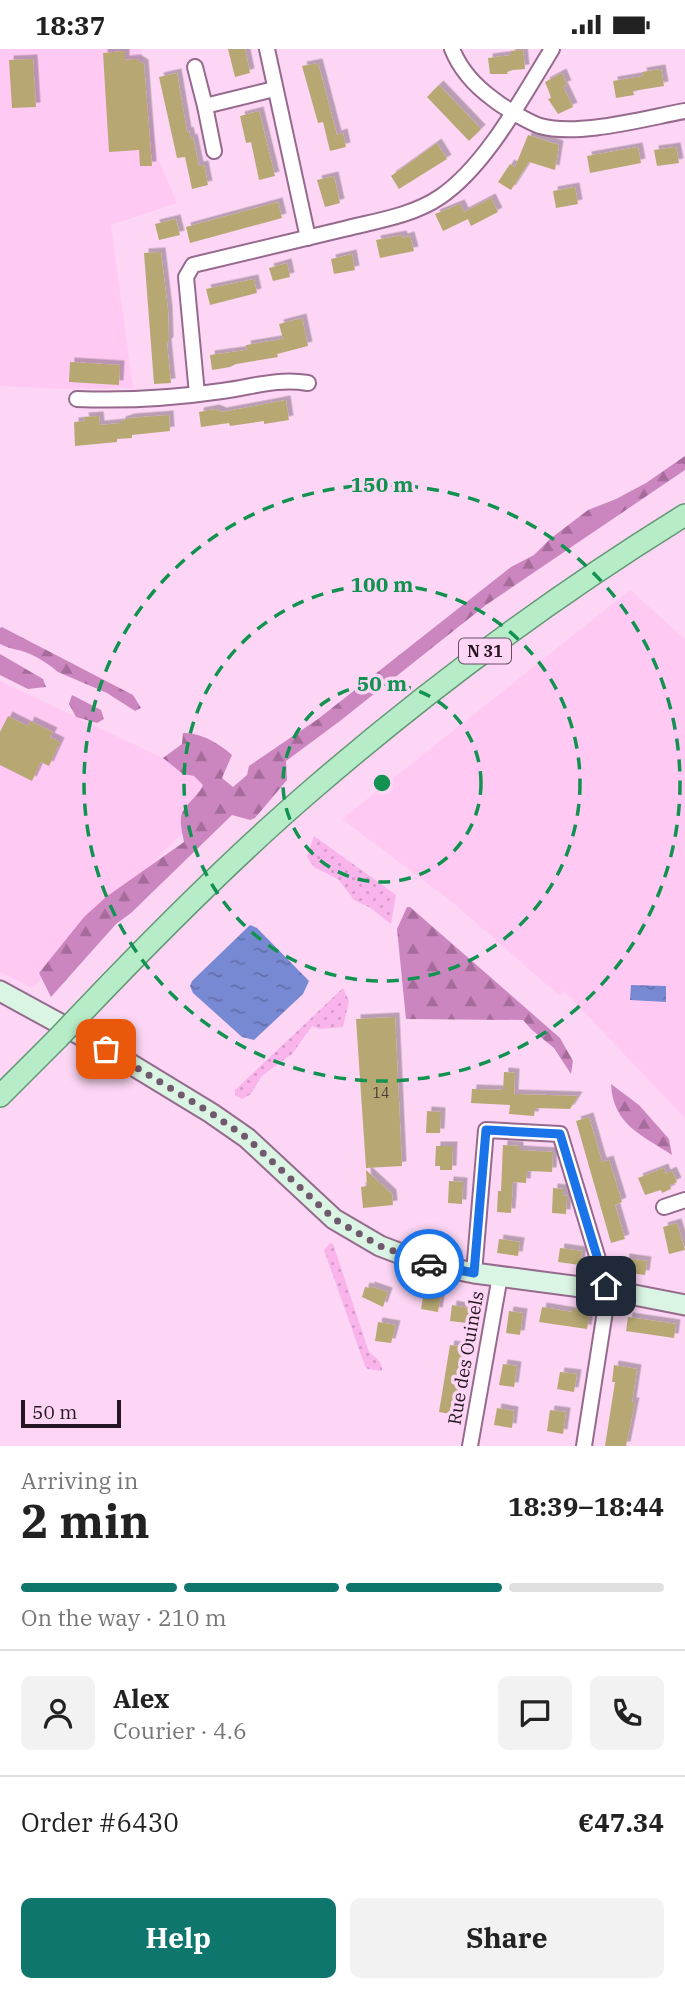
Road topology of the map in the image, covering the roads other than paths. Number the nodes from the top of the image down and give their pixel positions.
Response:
1 (267, 49) edge
2 (452, 49) edge
3 (552, 49) edge
4 (195, 67) dead end
5 (274, 89) junction
6 (205, 106) junction
7 (513, 111) junction
8 (685, 111) edge
9 (214, 151) dead end
10 (308, 238) junction
11 (307, 383) dead end
12 (197, 394) junction
13 (77, 399) dead end
14 (685, 515) edge
15 (0, 991) edge
16 (0, 1096) edge
17 (685, 1201) edge
18 (664, 1207) dead end
19 (474, 1273) junction
20 (500, 1276) junction
21 (608, 1292) junction
22 (685, 1305) edge
23 (470, 1446) edge
24 (584, 1446) edge

1 - 5 street
2 - 7 street
3 - 7 street
4 - 6 street
5 - 6 street
5 - 10 street
6 - 9 street
7 - 8 street
7 - 10 street
10 - 12 street
11 - 12 street
12 - 13 street
14 - 16 main road, N 31, bridge
15 - 19 main road
17 - 18 street
19 - 20 main road
19 - 21 street
20 - 21 main road
20 - 23 street, Rue des Ouinels
21 - 22 main road
21 - 24 street

